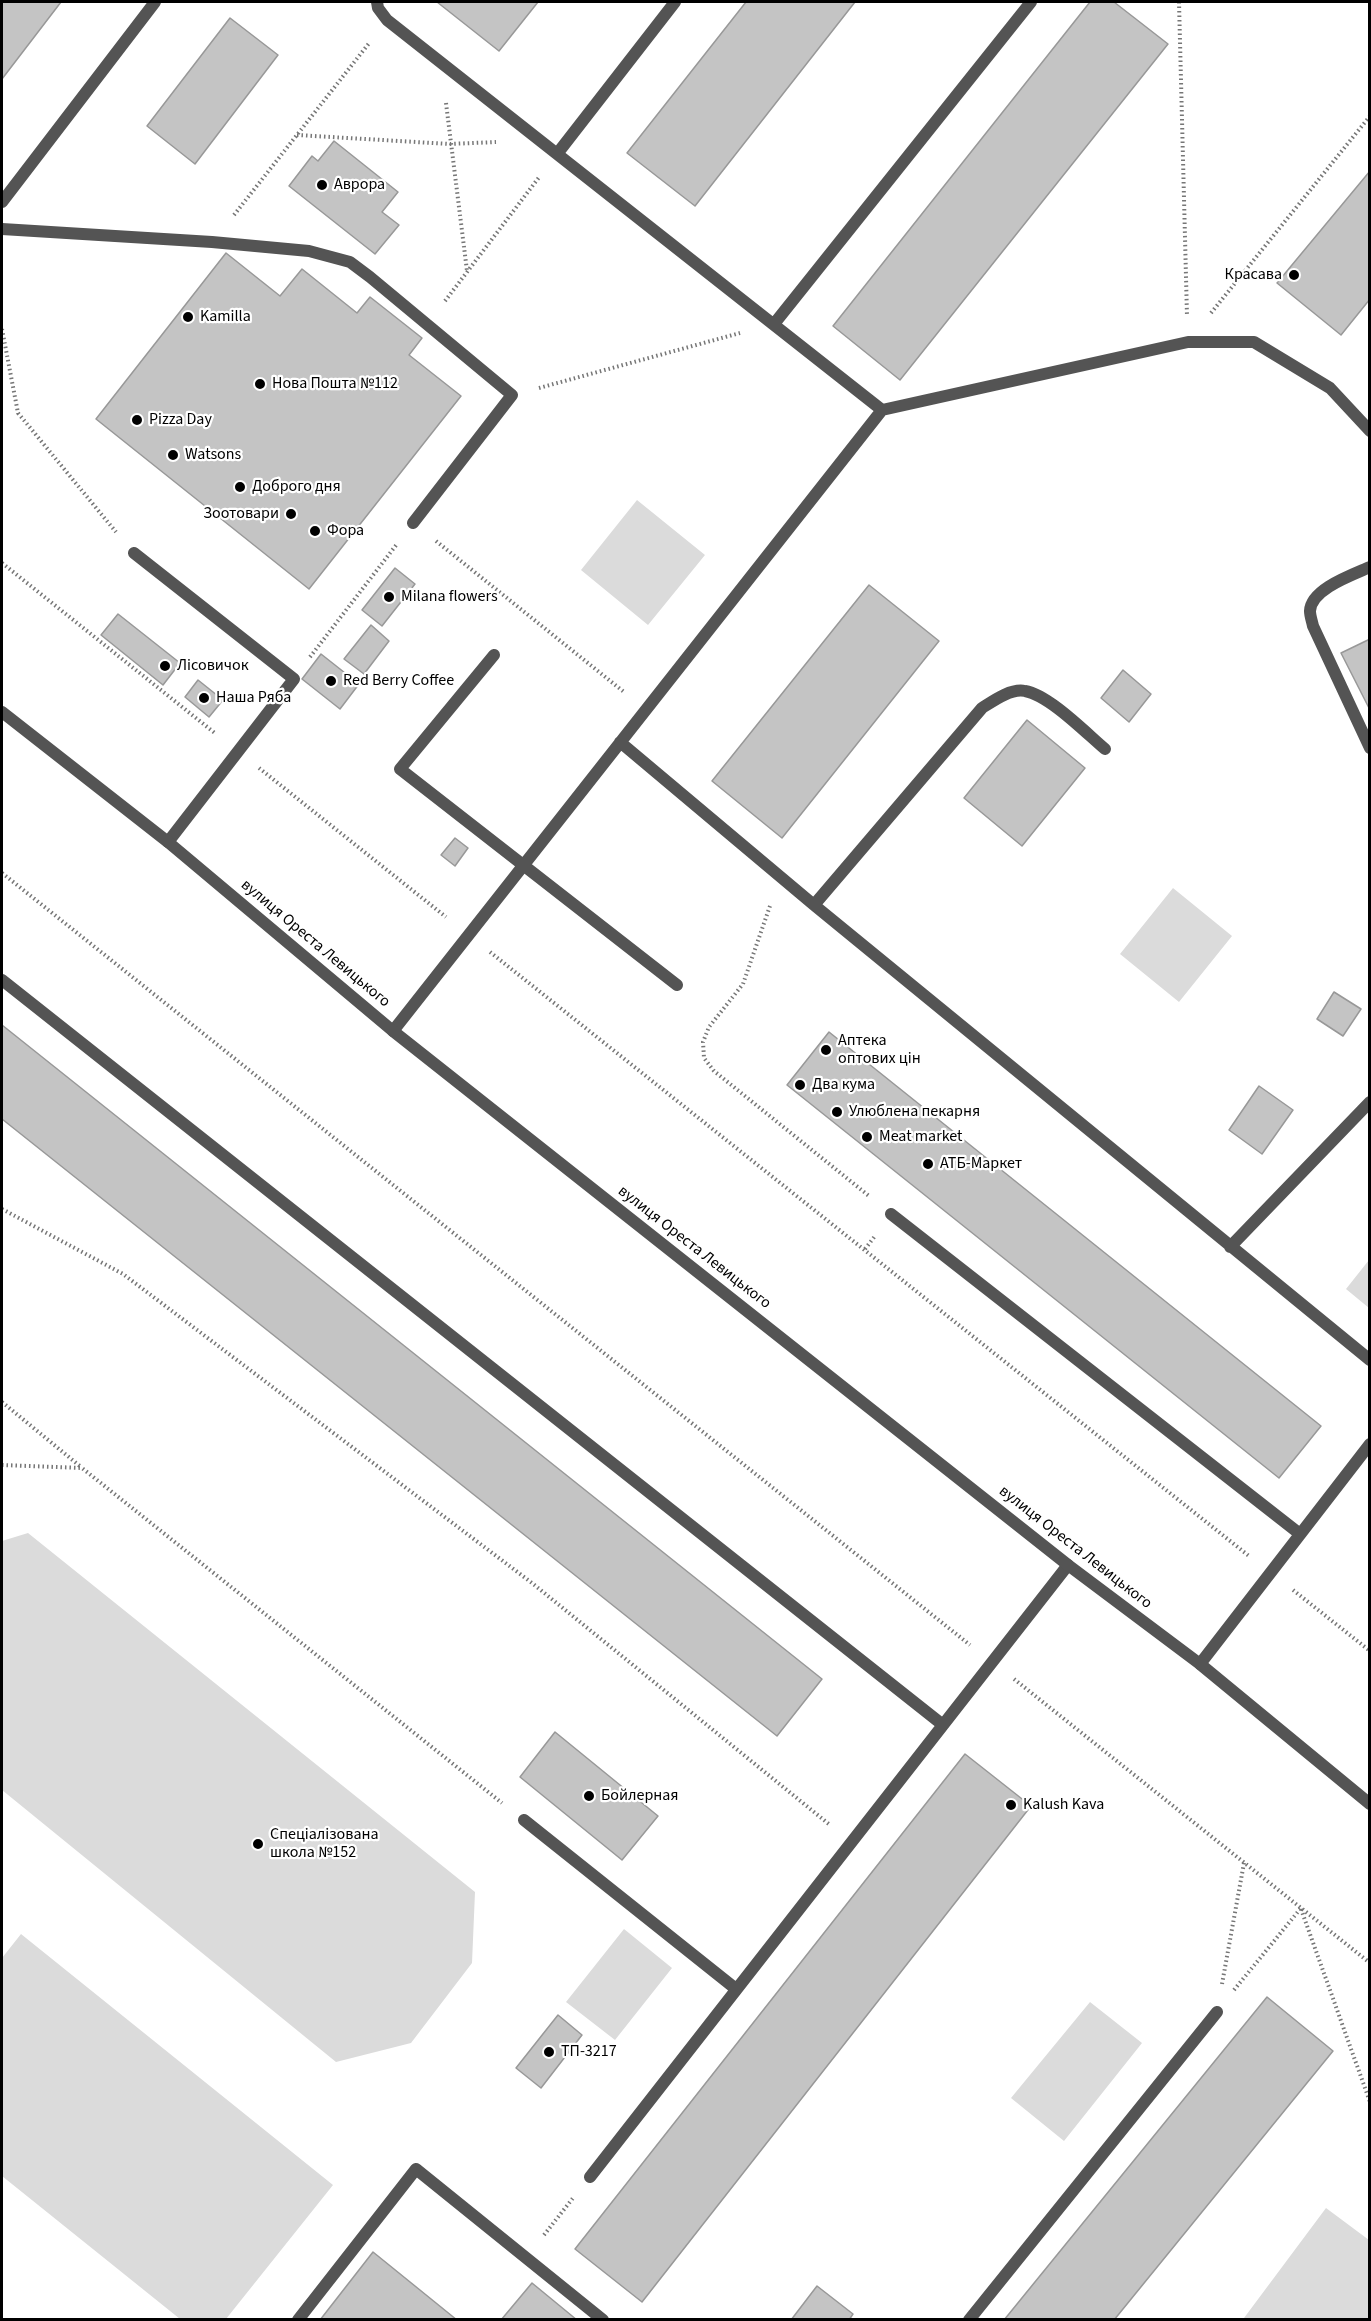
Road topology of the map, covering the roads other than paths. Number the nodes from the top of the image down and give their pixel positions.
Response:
1 (155, 2) edge
2 (377, 2) edge
3 (675, 2) edge
4 (1031, 2) edge
5 (557, 154) junction
6 (2, 202) edge
7 (2, 229) edge
8 (774, 324) junction
9 (882, 410) junction
10 (1370, 431) edge
11 (413, 523) road end
12 (134, 554) road end
13 (1370, 567) edge
14 (494, 655) dead end
15 (2, 712) edge
16 (620, 742) junction
17 (1370, 748) edge
18 (1105, 749) dead end
19 (168, 842) junction
20 (814, 905) junction
21 (2, 980) edge
22 (677, 985) dead end
23 (393, 1030) junction
24 (1370, 1102) edge
25 (891, 1214) road end
26 (1230, 1247) junction
27 (1370, 1360) edge
28 (1370, 1444) edge
29 (1300, 1534) junction
30 (1068, 1565) junction
31 (1200, 1664) junction
32 (943, 1725) junction
33 (1370, 1804) edge
34 (524, 1820) road end
35 (736, 1989) junction
36 (1217, 2012) road end
37 (590, 2177) road end
38 (298, 2319) edge
39 (603, 2319) edge
40 (969, 2319) edge

1 - 6 street
2 - 5 street
3 - 5 street
4 - 8 street
5 - 8 street
7 - 11 street
8 - 9 street
9 - 10 street
9 - 16 street
12 - 19 street
13 - 17 street
14 - 22 street
15 - 19 street, вулиця Ореста Левицького
16 - 20 street
16 - 23 street
18 - 20 street
19 - 23 street, вулиця Ореста Левицького
20 - 26 street
21 - 32 street
23 - 30 street, вулиця Ореста Левицького
24 - 26 street
25 - 29 street
26 - 27 street
28 - 29 street
29 - 31 street
30 - 31 street, вулиця Ореста Левицького
30 - 32 street
31 - 33 street, вулиця Ореста Левицького
32 - 35 street
34 - 35 street
35 - 37 street
36 - 40 street
38 - 39 street

